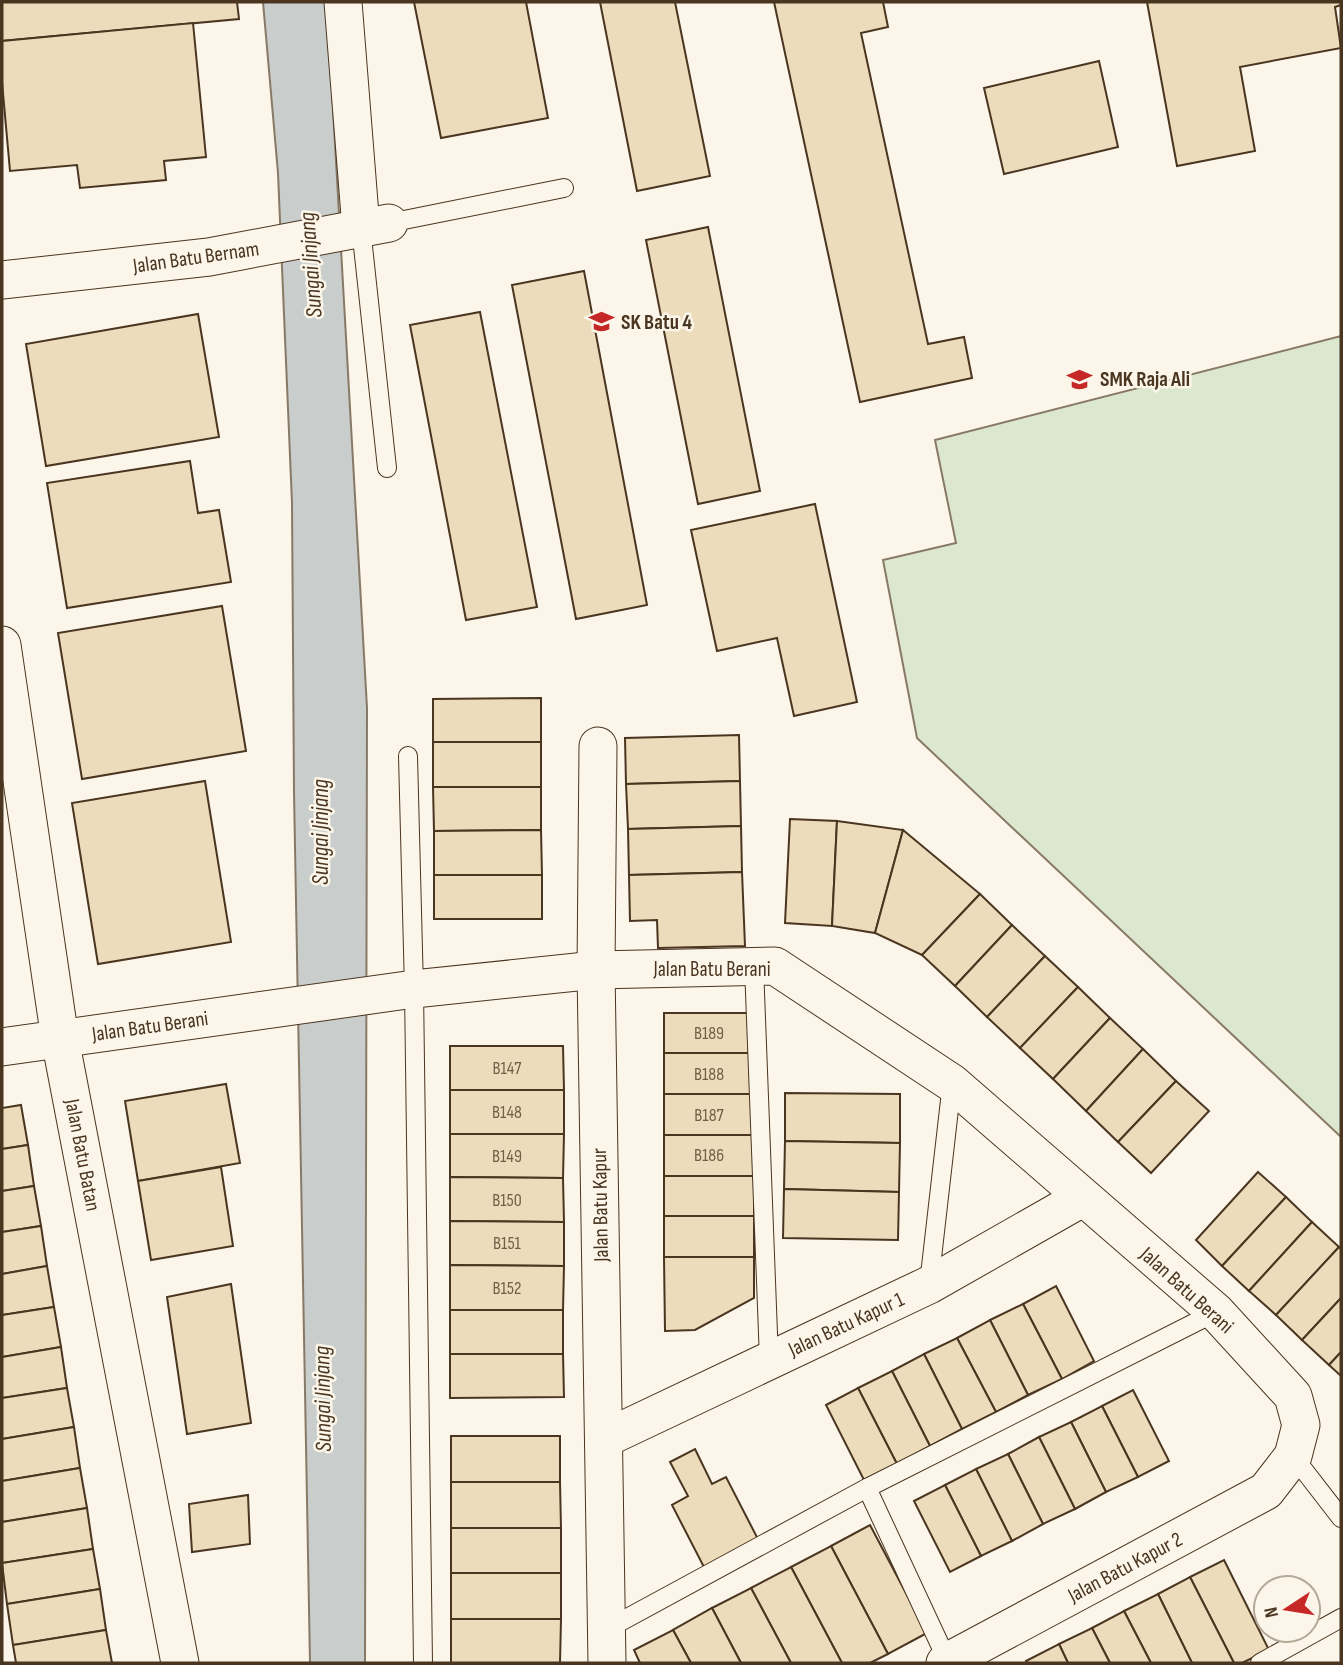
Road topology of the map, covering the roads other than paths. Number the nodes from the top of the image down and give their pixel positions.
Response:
1 (343, 2) edge
2 (564, 188) dead end
3 (362, 228) junction
4 (2, 280) edge
5 (387, 468) dead end
6 (2, 645) edge
7 (598, 746) dead end
8 (408, 756) dead end
9 (754, 966) junction
10 (596, 970) junction
11 (414, 989) junction
12 (61, 1039) junction
13 (2, 1047) edge
14 (951, 1083) junction
15 (1082, 1198) junction
16 (929, 1285) junction
17 (1216, 1312) junction
18 (769, 1360) junction
19 (604, 1440) junction
20 (1293, 1456) junction
21 (867, 1488) junction
22 (1341, 1518) edge
23 (1341, 1618) edge
24 (607, 1646) edge
25 (959, 1660) edge
26 (180, 1663) edge
27 (423, 1663) edge
28 (1260, 1663) edge

1 - 3 street
2 - 3 lane
3 - 4 street, Jalan Batu Bernam
3 - 5 lane
6 - 12 street, Jalan Batu Batan
7 - 10 street, Jalan Batu Kapur
8 - 11 lane
9 - 10 street, Jalan Batu Berani
9 - 14 street, Jalan Batu Berani
9 - 18 lane
10 - 11 street, Jalan Batu Berani
10 - 19 street, Jalan Batu Kapur
11 - 12 street, Jalan Batu Berani
11 - 27 lane
12 - 13 street, Jalan Batu Berani
12 - 26 street, Jalan Batu Batan
14 - 15 street, Jalan Batu Berani
14 - 16 lane
15 - 16 street, Jalan Batu Kapur 1
15 - 17 street, Jalan Batu Berani
16 - 18 street, Jalan Batu Kapur 1
17 - 20 street, Jalan Batu Berani
17 - 21 lane
18 - 19 street, Jalan Batu Kapur 1
19 - 24 street, Jalan Batu Kapur
20 - 22 lane
20 - 25 street, Jalan Batu Kapur 2
21 - 24 lane
21 - 25 lane
23 - 28 lane

